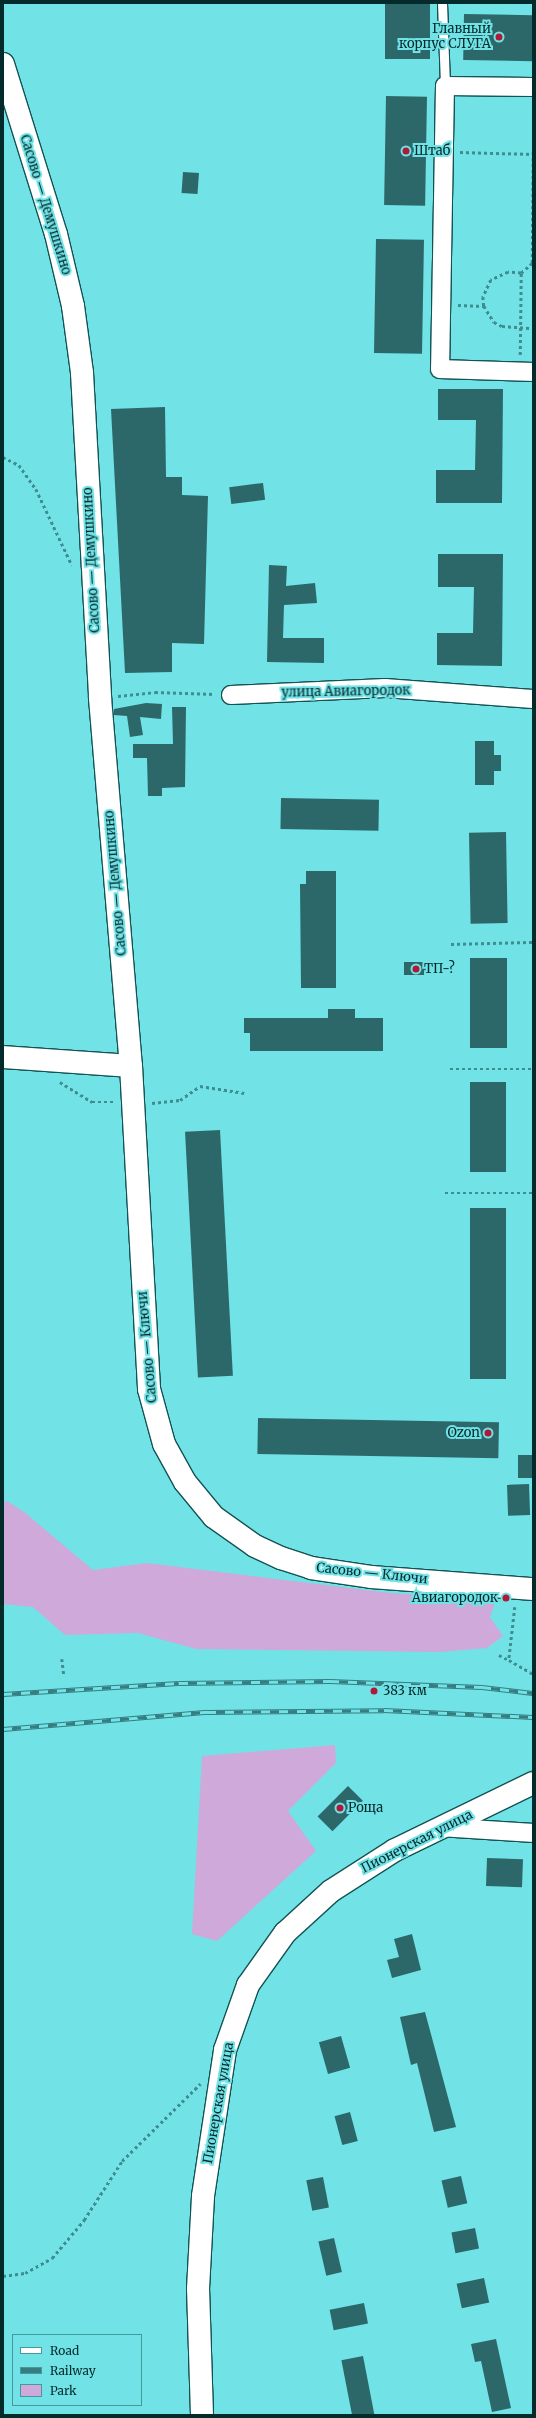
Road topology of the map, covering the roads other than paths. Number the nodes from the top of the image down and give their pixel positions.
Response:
1 (442, 3) edge
2 (3, 64) edge
3 (445, 86) junction
4 (533, 87) edge
5 (527, 372) edge
6 (231, 695) road end
7 (533, 699) edge
8 (3, 1057) edge
9 (131, 1066) junction
10 (525, 1588) edge
11 (524, 1788) edge
12 (440, 1827) junction
13 (533, 1833) edge
14 (202, 2415) edge

1 - 3 lane
2 - 9 street, Сасово — Демушкино
3 - 4 street
3 - 5 street
6 - 7 street, улица Авиагородок
8 - 9 street
9 - 10 street, Сасово — Ключи
11 - 12 street, Пионерская улица
12 - 13 street
12 - 14 street, Пионерская улица

